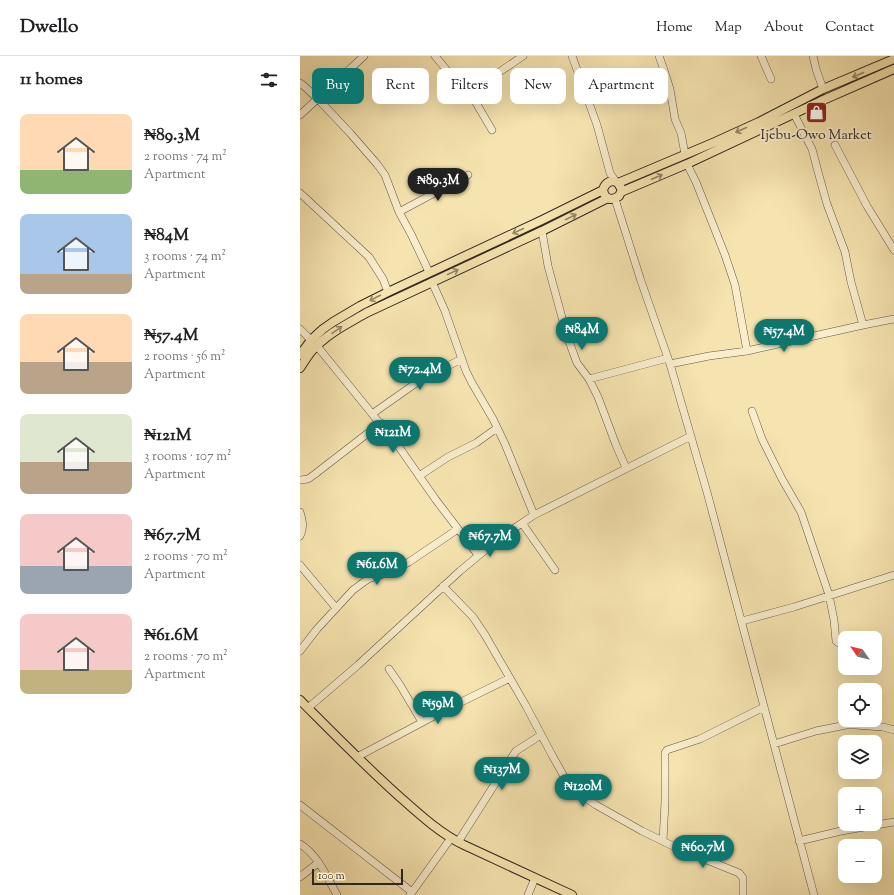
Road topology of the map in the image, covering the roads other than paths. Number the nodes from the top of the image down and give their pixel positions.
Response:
1 (364, 56) edge
2 (435, 56) edge
3 (523, 56) edge
4 (572, 56) edge
5 (659, 56) edge
6 (761, 56) edge
7 (813, 56) edge
8 (894, 59) edge
9 (351, 68) edge
10 (445, 68) edge
11 (894, 69) edge
12 (502, 70) edge
13 (771, 79) dead end
14 (300, 83) edge
15 (823, 89) junction
16 (312, 93) edge
17 (312, 104) edge
18 (323, 104) edge
19 (477, 104) edge
20 (794, 114) junction
21 (300, 115) edge
22 (492, 130) dead end
23 (835, 145) dead end
24 (685, 154) junction
25 (687, 164) junction
26 (468, 175) dead end
27 (614, 182) junction
28 (603, 190) junction
29 (621, 192) junction
30 (300, 193) edge
31 (612, 199) junction
32 (399, 212) junction
33 (542, 230) junction
34 (894, 250) edge
35 (429, 272) junction
36 (432, 282) junction
37 (388, 292) junction
38 (894, 319) edge
39 (863, 325) junction
40 (300, 329) edge
41 (314, 343) junction
42 (747, 351) junction
43 (300, 355) edge
44 (462, 360) junction
45 (669, 361) junction
46 (300, 368) edge
47 (589, 379) junction
48 (752, 411) dead end
49 (372, 414) junction
50 (380, 423) junction
51 (497, 428) junction
52 (691, 436) junction
53 (626, 468) junction
54 (419, 476) junction
55 (300, 480) edge
56 (300, 512) edge
57 (534, 515) junction
58 (522, 523) junction
59 (458, 529) junction
60 (300, 536) edge
61 (478, 555) junction
62 (300, 564) edge
63 (555, 570) dead end
64 (894, 575) edge
65 (443, 586) junction
66 (829, 595) junction
67 (336, 608) junction
68 (742, 621) junction
69 (838, 643) edge
70 (300, 652) edge
71 (389, 669) dead end
72 (510, 678) junction
73 (300, 700) edge
74 (764, 707) junction
75 (308, 708) junction
76 (422, 722) junction
77 (894, 730) edge
78 (541, 734) junction
79 (774, 744) junction
80 (357, 757) junction
81 (300, 805) edge
82 (894, 822) edge
83 (454, 840) junction
84 (799, 841) junction
85 (663, 842) junction
86 (300, 844) edge
87 (318, 863) junction
88 (300, 877) edge
89 (535, 878) junction
90 (411, 894) edge
91 (337, 895) edge
92 (528, 895) edge
93 (572, 895) edge
94 (743, 895) edge
95 (814, 895) edge

1 - 9 street
2 - 10 street
3 - 12 street
4 - 27 street
5 - 24 street
6 - 13 street
7 - 15 street
8 -> 15 main road
11 - 20 main road
14 - 16 street
15 -> 24 main road
17 - 21 street
18 - 32 street
19 - 22 street
20 - 25 main road
20 - 39 street
23 - 34 street
24 - 27 main road
29 -> 25 main road
25 - 42 street
26 - 32 street
27 - 28 main road
27 - 29 main road
28 - 31 main road
28 -> 35 main road
29 - 31 main road
30 - 37 street
33 -> 31 main road
31 - 45 street
32 - 35 street
36 -> 33 main road
33 - 47 street
35 - 37 main road
41 -> 36 main road
36 - 44 street
37 -> 41 main road
38 - 39 street
39 - 42 street
40 - 41 street
41 - 43 main road
41 - 46 main road
41 - 49 street
42 - 45 street
44 - 49 street
44 - 51 street
45 - 47 street
45 - 52 street
47 - 53 street
48 - 66 street
49 - 50 street
50 - 54 street
50 - 55 street
51 - 54 street
51 - 57 street
52 - 53 street
52 - 68 street
53 - 57 street
54 - 59 street
56 - 60 street
57 - 58 street
58 - 61 street
58 - 63 street
59 - 61 street
59 - 67 street
61 - 65 street
62 - 67 street
64 - 66 street
65 - 72 street
65 - 75 street
66 - 68 street
66 - 69 street
67 - 70 street
68 - 74 street
71 - 76 street
72 - 76 street
72 - 78 street
73 - 75 main road
74 - 79 street
74 - 85 street
75 - 80 main road
76 - 80 street
77 - 79 street
78 - 83 street
78 - 85 street
79 - 84 street
80 - 83 main road
81 - 90 street
82 - 84 street
83 - 89 main road
83 - 90 street
84 - 95 street
85 - 94 street
86 - 87 street
87 - 88 street
87 - 91 street
89 - 92 street
89 - 93 main road

